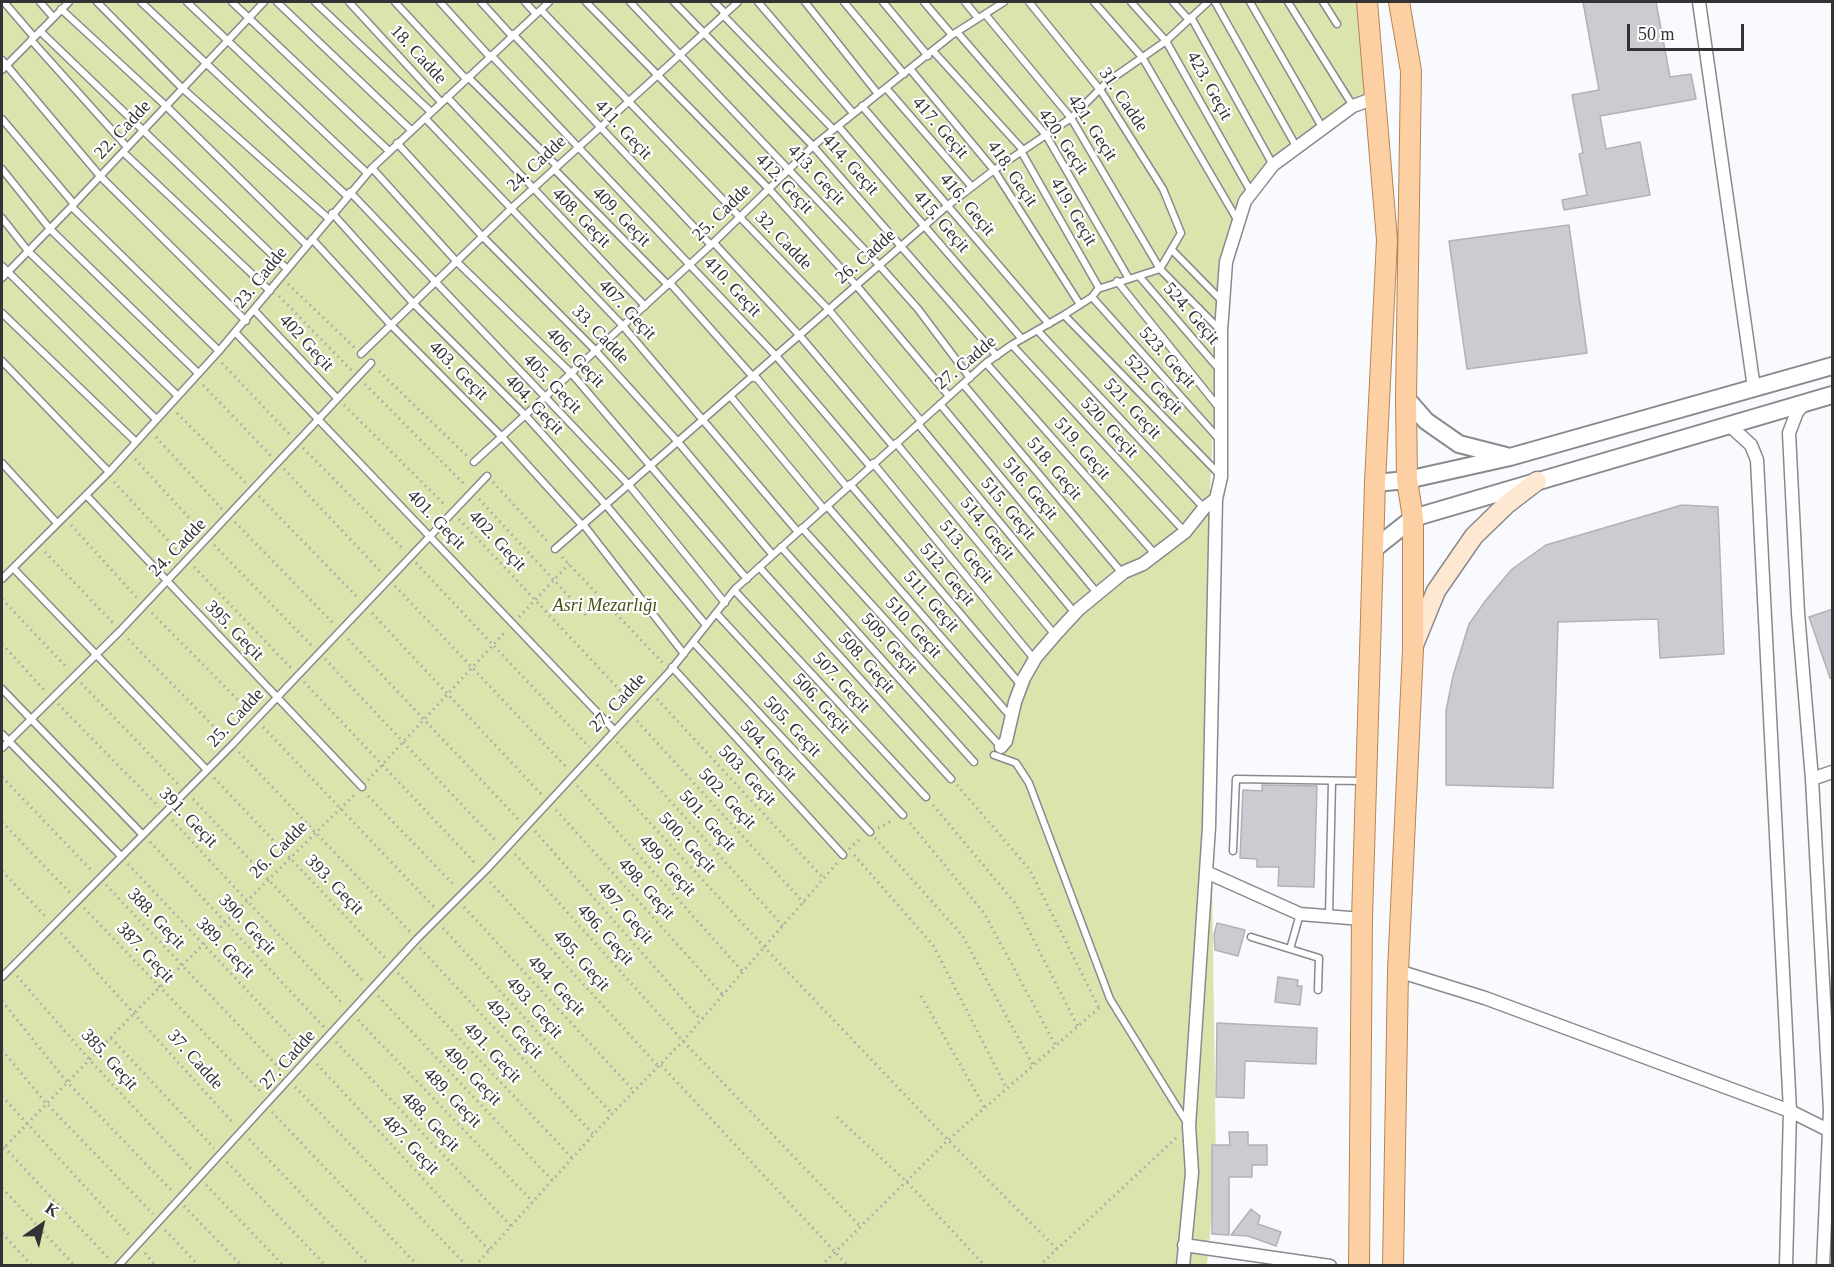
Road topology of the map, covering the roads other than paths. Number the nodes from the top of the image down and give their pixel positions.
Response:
1 (4, 2) edge
2 (40, 2) edge
3 (69, 2) edge
4 (97, 2) edge
5 (141, 2) edge
6 (187, 2) edge
7 (232, 2) edge
8 (264, 2) edge
9 (277, 2) edge
10 (315, 2) edge
11 (349, 2) edge
12 (395, 2) edge
13 (440, 2) edge
14 (482, 2) edge
15 (525, 2) edge
16 (549, 2) edge
17 (586, 2) edge
18 (630, 2) edge
19 (674, 2) edge
20 (714, 2) edge
21 (738, 2) edge
22 (758, 2) edge
23 (805, 2) edge
24 (844, 2) edge
25 (883, 2) edge
26 (924, 2) edge
27 (965, 2) edge
28 (1004, 2) edge
29 (1029, 2) edge
30 (1094, 2) edge
31 (1131, 2) edge
32 (1173, 2) edge
33 (1208, 2) edge
34 (1215, 2) edge
35 (1250, 2) edge
36 (1288, 2) edge
37 (1323, 2) edge
38 (1367, 2) edge
39 (1399, 2) edge
40 (1699, 2) edge
41 (61, 9) junction
42 (539, 12) junction
43 (724, 14) junction
44 (985, 14) junction
45 (53, 17) junction
46 (249, 17) junction
47 (978, 18) junction
48 (1190, 19) junction
49 (1337, 24) dead end
50 (40, 31) junction
51 (703, 33) junction
52 (955, 34) junction
53 (513, 35) junction
54 (32, 39) junction
55 (227, 40) junction
56 (1166, 41) junction
57 (933, 51) junction
58 (680, 53) junction
59 (491, 56) junction
60 (928, 56) junction
61 (1142, 57) junction
62 (205, 64) junction
63 (3, 65) edge
64 (907, 71) junction
65 (657, 74) junction
66 (467, 78) junction
67 (182, 88) junction
68 (886, 88) junction
69 (1101, 91) junction
70 (878, 94) junction
71 (1375, 98) junction
72 (444, 100) junction
73 (627, 102) junction
74 (166, 105) junction
75 (862, 106) junction
76 (1353, 106) junction
77 (431, 112) junction
78 (853, 113) junction
79 (425, 118) junction
80 (1071, 118) junction
81 (2, 119) edge
82 (600, 127) junction
83 (1322, 127) junction
84 (835, 128) junction
85 (411, 130) junction
86 (143, 131) junction
87 (1046, 135) junction
88 (397, 143) junction
89 (579, 146) junction
90 (813, 146) junction
91 (1296, 146) junction
92 (125, 149) junction
93 (389, 151) junction
94 (1022, 151) junction
95 (1273, 165) junction
96 (556, 168) junction
97 (790, 168) junction
98 (2, 169) edge
99 (994, 170) junction
100 (369, 171) junction
101 (100, 176) junction
102 (972, 187) junction
103 (532, 189) junction
104 (769, 189) junction
105 (1251, 192) junction
106 (349, 194) junction
107 (73, 206) junction
108 (948, 206) junction
109 (511, 208) junction
110 (330, 215) junction
111 (2, 218) edge
112 (741, 218) junction
113 (1238, 221) junction
114 (925, 226) junction
115 (50, 229) junction
116 (482, 236) junction
117 (312, 239) junction
118 (713, 244) junction
119 (306, 245) junction
120 (902, 246) junction
121 (28, 251) junction
122 (1173, 251) junction
123 (456, 261) junction
124 (690, 264) junction
125 (879, 265) junction
126 (2, 266) edge
127 (287, 268) junction
128 (1160, 269) junction
129 (4, 275) edge
130 (1139, 276) junction
131 (1129, 279) junction
132 (1117, 281) junction
133 (435, 282) junction
134 (669, 284) junction
135 (856, 285) junction
136 (1099, 288) junction
137 (271, 290) junction
138 (1092, 297) junction
139 (1222, 301) junction
140 (413, 303) junction
141 (1079, 303) junction
142 (645, 306) junction
143 (254, 310) junction
144 (829, 310) junction
145 (2, 313) edge
146 (1064, 315) junction
147 (246, 321) junction
148 (1049, 324) junction
149 (391, 325) junction
150 (623, 327) junction
151 (1038, 331) junction
152 (1221, 331) junction
153 (235, 332) junction
154 (800, 336) junction
155 (1022, 339) junction
156 (1012, 345) junction
157 (219, 351) junction
158 (596, 351) junction
159 (361, 354) dead end
160 (997, 356) junction
161 (777, 357) junction
162 (2, 361) edge
163 (371, 363) dead end
164 (986, 363) junction
165 (1833, 366) edge
166 (1221, 371) junction
167 (198, 374) junction
168 (572, 374) junction
169 (754, 377) junction
170 (970, 378) junction
171 (963, 384) junction
172 (1754, 388) junction
173 (1833, 395) edge
174 (178, 396) junction
175 (949, 396) junction
176 (336, 397) junction
177 (731, 397) junction
178 (1406, 398) junction
179 (546, 399) junction
180 (1806, 402) junction
181 (940, 404) junction
182 (1222, 412) junction
183 (526, 416) junction
184 (317, 418) junction
185 (156, 419) junction
186 (705, 419) junction
187 (919, 422) junction
188 (1728, 424) junction
189 (503, 438) junction
190 (1219, 439) junction
191 (136, 442) junction
192 (678, 442) junction
193 (895, 444) junction
194 (1510, 456) junction
195 (474, 462) dead end
196 (2, 463) edge
197 (872, 464) junction
198 (651, 465) junction
199 (109, 472) junction
200 (487, 476) dead end
201 (1221, 477) junction
202 (1407, 480) junction
203 (1537, 481) junction
204 (1375, 483) junction
205 (629, 485) junction
206 (849, 486) junction
207 (86, 495) junction
208 (1216, 499) junction
209 (606, 505) junction
210 (825, 507) junction
211 (1204, 508) junction
212 (1413, 518) junction
213 (57, 523) junction
214 (583, 525) junction
215 (800, 530) junction
216 (1185, 532) junction
217 (429, 534) junction
218 (781, 547) junction
219 (555, 549) dead end
220 (1374, 549) junction
221 (772, 554) junction
222 (1155, 554) junction
223 (759, 567) junction
224 (13, 568) junction
225 (1122, 573) junction
226 (2, 579) edge
227 (747, 579) junction
228 (166, 583) junction
229 (735, 591) junction
230 (1098, 594) junction
231 (725, 603) junction
232 (716, 613) junction
233 (1076, 613) junction
234 (706, 625) junction
235 (1055, 635) junction
236 (693, 642) junction
237 (1413, 649) junction
238 (684, 654) junction
239 (96, 655) junction
240 (1035, 660) junction
241 (672, 667) junction
242 (1021, 686) junction
243 (2, 689) edge
244 (277, 696) junction
245 (1012, 718) junction
246 (30, 719) junction
247 (612, 732) junction
248 (2, 734) edge
249 (8, 741) junction
250 (2, 748) edge
251 (997, 751) junction
252 (974, 762) dead end
253 (207, 770) junction
254 (1833, 772) edge
255 (951, 779) road end
256 (1812, 779) junction
257 (1332, 781) junction
258 (1366, 781) junction
259 (361, 788) road end
260 (927, 797) road end
261 (903, 815) road end
262 (870, 832) road end
263 (142, 834) junction
264 (1233, 851) dead end
265 (843, 855) road end
266 (121, 856) junction
267 (1206, 872) junction
268 (1300, 914) junction
269 (1329, 916) junction
270 (1362, 919) junction
271 (1251, 937) dead end
272 (1290, 949) junction
273 (1398, 971) junction
274 (2, 977) edge
275 (1318, 990) dead end
276 (1790, 1111) junction
277 (1189, 1126) junction
278 (1832, 1132) edge
279 (1184, 1245) junction
280 (117, 1266) edge
281 (1183, 1266) edge
282 (1330, 1266) edge
283 (1359, 1266) edge
284 (1393, 1266) edge
285 (1786, 1266) edge
286 (1823, 1266) edge

1 - 54 lane
2 - 45 lane
3 - 41 lane
4 - 67 lane, 404. Geçit
5 - 62 lane, 405. Geçit
6 - 55 lane, 406. Geçit
7 - 46 lane
8 - 46 lane, 22. Cadde
9 - 85 lane
10 - 77 lane
11 - 72 lane, 18. Cadde
12 - 66 lane, 409. Geçit
13 - 59 lane, 410. Geçit
14 - 53 lane, 411. Geçit
15 - 42 lane, 32. Cadde
16 - 42 lane, 23. Cadde
17 - 65 lane, 412. Geçit
18 - 58 lane, 413. Geçit
19 - 51 lane, 414. Geçit
20 - 43 lane, 415. Geçit
21 - 43 lane, 24. Cadde
22 - 78 lane
23 - 70 lane
24 - 64 lane, 418. Geçit
25 - 60 lane
26 - 52 lane, 420. Geçit
27 - 47 lane
28 - 44 lane, 25. Cadde
29 - 69 lane, 31. Cadde
30 - 61 lane
31 - 56 lane, 423. Geçit
32 - 48 lane
33 - 48 lane, 26. Cadde
34 - 91 lane
35 - 83 lane
36 - 76 lane
37 - 49 lane
38 - 71 main road
39 - 178 main road
40 - 172 street
41 - 45 lane
41 - 74 lane
42 - 53 lane, 23. Cadde
42 - 73 lane, 32. Cadde
43 - 51 lane, 24. Cadde
43 - 84 lane, 415. Geçit
44 - 47 lane, 25. Cadde
44 - 80 lane, 421. Geçit
45 - 50 lane
46 - 55 lane, 22. Cadde
46 - 93 lane
47 - 52 lane, 25. Cadde
48 - 56 lane, 26. Cadde
48 - 95 lane
50 - 54 lane
50 - 86 lane
51 - 58 lane, 24. Cadde
51 - 90 lane, 414. Geçit
52 - 57 lane, 25. Cadde
52 - 87 lane, 420. Geçit
53 - 59 lane, 23. Cadde
53 - 82 lane, 411. Geçit
54 - 63 lane
54 - 92 lane
55 - 62 lane, 22. Cadde
55 - 100 lane, 406. Geçit
56 - 61 lane, 26. Cadde
56 - 105 lane, 423. Geçit
57 - 60 lane, 25. Cadde
57 - 94 lane, 419. Geçit
58 - 65 lane, 24. Cadde
58 - 97 lane, 413. Geçit
59 - 66 lane, 23. Cadde
59 - 89 lane, 410. Geçit
60 - 64 lane, 25. Cadde
61 - 69 lane, 26. Cadde
61 - 113 lane
62 - 67 lane, 22. Cadde
62 - 106 lane, 405. Geçit
63 - 101 lane
64 - 68 lane, 25. Cadde
64 - 99 lane, 418. Geçit
65 - 73 lane, 24. Cadde
65 - 104 lane, 412. Geçit
66 - 72 lane, 23. Cadde
66 - 96 lane, 409. Geçit
67 - 74 lane, 22. Cadde
67 - 110 lane, 404. Geçit
68 - 70 lane, 25. Cadde
68 - 102 lane, 417. Geçit
69 - 80 lane, 26. Cadde
69 - 122 lane, 31. Cadde
70 - 75 lane, 25. Cadde
71 - 76 street
71 - 204 main road
72 - 77 lane, 23. Cadde
72 - 103 lane, 408. Geçit
73 - 82 lane, 24. Cadde
73 - 112 lane, 32. Cadde
74 - 86 lane, 22. Cadde
74 - 119 lane
75 - 78 lane, 25. Cadde
75 - 108 lane, 416. Geçit
76 - 83 street
77 - 79 lane, 23. Cadde
78 - 84 lane, 25. Cadde
79 - 85 lane, 23. Cadde
79 - 109 lane, 407. Geçit
80 - 87 lane, 26. Cadde
80 - 128 lane, 421. Geçit
81 - 107 lane
82 - 89 lane, 24. Cadde
82 - 118 lane, 411. Geçit
83 - 91 street
84 - 90 lane, 25. Cadde
84 - 114 lane, 415. Geçit
85 - 88 lane, 23. Cadde
86 - 92 lane, 22. Cadde
86 - 127 lane
87 - 94 lane, 26. Cadde
87 - 131 lane, 420. Geçit
88 - 93 lane, 23. Cadde
88 - 116 lane, 33. Cadde
89 - 96 lane, 24. Cadde
89 - 124 lane, 410. Geçit
90 - 97 lane, 25. Cadde
90 - 120 lane, 414. Geçit
91 - 95 street
92 - 101 lane, 22. Cadde
92 - 137 lane
93 - 100 lane, 23. Cadde
94 - 99 lane, 26. Cadde
94 - 136 lane, 419. Geçit
95 - 105 street
96 - 103 lane, 24. Cadde
96 - 134 lane, 409. Geçit
97 - 104 lane, 25. Cadde
97 - 125 lane, 413. Geçit
98 - 115 lane
99 - 102 lane, 26. Cadde
99 - 141 lane, 418. Geçit
100 - 106 lane, 23. Cadde
100 - 123 lane, 406. Geçit
101 - 107 lane, 22. Cadde
101 - 147 lane
102 - 108 lane, 26. Cadde
103 - 109 lane, 24. Cadde
103 - 142 lane, 408. Geçit
104 - 112 lane, 25. Cadde
104 - 135 lane, 412. Geçit
105 - 113 street
106 - 110 lane, 23. Cadde
106 - 133 lane, 405. Geçit
107 - 115 lane, 22. Cadde
107 - 157 lane
108 - 114 lane, 26. Cadde
108 - 148 lane, 416. Geçit
109 - 116 lane, 24. Cadde
109 - 150 lane, 407. Geçit
110 - 117 lane, 23. Cadde
110 - 140 lane, 404. Geçit
111 - 121 lane
112 - 118 lane, 25. Cadde
112 - 144 lane, 32. Cadde
113 - 139 street
114 - 120 lane, 26. Cadde
114 - 155 lane, 415. Geçit
115 - 121 lane, 22. Cadde
115 - 167 lane
116 - 123 lane, 24. Cadde
116 - 158 lane, 33. Cadde
117 - 119 lane, 23. Cadde
117 - 149 lane, 403. Geçit
118 - 124 lane, 25. Cadde
118 - 154 lane, 411. Geçit
119 - 127 lane, 23. Cadde
120 - 125 lane, 26. Cadde
120 - 160 lane, 414. Geçit
121 - 129 lane, 22. Cadde
121 - 174 lane
122 - 128 lane
122 - 139 lane
123 - 133 lane, 24. Cadde
123 - 168 lane, 406. Geçit
124 - 134 lane, 25. Cadde
124 - 161 lane, 410. Geçit
125 - 135 lane, 26. Cadde
125 - 170 lane, 413. Geçit
126 - 129 lane
127 - 137 lane, 23. Cadde
128 - 130 lane
128 - 152 lane, 421. Geçit
129 - 185 lane
130 - 131 lane
130 - 166 lane, 524. Geçit
131 - 132 lane
132 - 136 lane
132 - 182 lane, 523. Geçit
133 - 140 lane, 24. Cadde
133 - 179 lane, 405. Geçit
134 - 142 lane, 25. Cadde
134 - 169 lane, 409. Geçit
135 - 144 lane, 26. Cadde
135 - 175 lane, 412. Geçit
136 - 138 lane, 27. Cadde
137 - 143 lane, 23. Cadde
138 - 141 lane, 27. Cadde
138 - 190 lane, 523. Geçit
139 - 152 street
140 - 149 lane, 24. Cadde
140 - 183 lane, 404. Geçit
141 - 146 lane, 27. Cadde
142 - 150 lane, 25. Cadde
143 - 147 lane, 23. Cadde
143 - 176 lane, 402 Geçit
144 - 154 lane, 26. Cadde
144 - 187 lane, 32. Cadde
145 - 191 lane
146 - 148 lane, 27. Cadde
146 - 201 lane, 522. Geçit
147 - 153 lane, 23. Cadde
148 - 151 lane, 27. Cadde
149 - 159 lane, 24. Cadde
149 - 189 lane, 403. Geçit
150 - 158 lane, 25. Cadde
150 - 186 lane, 407. Geçit
151 - 155 lane, 27. Cadde
151 - 211 lane, 521. Geçit
152 - 166 street
153 - 157 lane, 23. Cadde
153 - 184 lane, 401. Geçit
154 - 161 lane, 26. Cadde
154 - 193 lane, 411. Geçit
155 - 156 lane, 27. Cadde
156 - 160 lane, 27. Cadde
156 - 216 lane, 520. Geçit
157 - 167 lane, 23. Cadde
158 - 168 lane, 25. Cadde
158 - 192 lane, 33. Cadde
160 - 164 lane, 27. Cadde
161 - 169 lane, 26. Cadde
161 - 197 lane, 410. Geçit
162 - 199 lane
163 - 176 lane, 24. Cadde
164 - 170 lane, 27. Cadde
164 - 222 lane, 519. Geçit
165 - 172 street
166 - 182 street
167 - 174 lane, 23. Cadde
168 - 179 lane, 25. Cadde
168 - 198 lane, 406. Geçit
169 - 177 lane, 26. Cadde
169 - 206 lane, 409. Geçit
170 - 171 lane, 27. Cadde
171 - 175 lane, 27. Cadde
171 - 225 lane, 518. Geçit
172 - 194 street
173 - 180 street
174 - 185 lane, 23. Cadde
175 - 181 lane, 27. Cadde
176 - 184 lane, 24. Cadde
177 - 186 lane, 26. Cadde
177 - 210 lane
178 - 194 street
178 - 202 main road
179 - 183 lane, 25. Cadde
179 - 205 lane, 405. Geçit
180 - 188 street
180 - 256 street
181 - 187 lane, 27. Cadde
181 - 230 lane, 516. Geçit
182 - 190 street
183 - 189 lane, 25. Cadde
183 - 209 lane, 404. Geçit
184 - 217 lane, 401. Geçit
184 - 228 lane, 24. Cadde
185 - 191 lane, 23. Cadde
186 - 192 lane, 26. Cadde
186 - 215 lane, 407. Geçit
187 - 193 lane, 27. Cadde
187 - 233 lane, 515. Geçit
188 - 203 street
188 - 276 street
189 - 195 lane, 25. Cadde
189 - 214 lane, 403. Geçit
190 - 201 street
191 - 199 lane, 23. Cadde
192 - 198 lane, 26. Cadde
192 - 221 lane, 33. Cadde
193 - 197 lane, 27. Cadde
193 - 235 lane, 514. Geçit
194 - 202 street
196 - 213 lane
197 - 206 lane, 27. Cadde
197 - 240 lane, 513. Geçit
198 - 205 lane, 26. Cadde
198 - 227 lane, 406. Geçit
199 - 207 lane, 23. Cadde
200 - 217 lane, 25. Cadde
201 - 208 street
202 - 204 street
202 - 212 main road
203 - 212 street
203 - 237 main road
204 - 220 main road
205 - 209 lane, 26. Cadde
205 - 231 lane, 405. Geçit
206 - 210 lane, 27. Cadde
206 - 242 lane, 512. Geçit
207 - 213 lane, 23. Cadde
207 - 228 lane, 395. Geçit
208 - 211 street
208 - 267 street
209 - 214 lane, 26. Cadde
209 - 234 lane, 404. Geçit
210 - 215 lane, 27. Cadde
210 - 245 lane, 511. Geçit
211 - 216 street
212 - 220 street
212 - 237 main road
213 - 224 lane, 23. Cadde
214 - 219 lane, 26. Cadde
214 - 238 lane, 403. Geçit
215 - 218 lane, 27. Cadde
215 - 251 lane, 510. Geçit
216 - 222 street
217 - 244 lane, 25. Cadde
217 - 247 lane, 401. Geçit
218 - 221 lane, 27. Cadde
218 - 252 lane, 509. Geçit
220 - 258 main road
221 - 223 lane, 27. Cadde
222 - 225 street
223 - 227 lane, 27. Cadde
223 - 255 lane, 508. Geçit
224 - 226 lane, 23. Cadde
224 - 239 lane
225 - 230 street
227 - 229 lane, 27. Cadde
228 - 239 lane, 24. Cadde
228 - 244 lane, 395. Geçit
229 - 231 lane, 27. Cadde
229 - 260 lane, 507. Geçit
230 - 233 street
231 - 232 lane, 27. Cadde
232 - 234 lane, 27. Cadde
232 - 261 lane, 506. Geçit
233 - 235 street
234 - 236 lane, 27. Cadde
235 - 240 street
236 - 238 lane, 27. Cadde
236 - 262 lane, 505. Geçit
237 - 273 main road
238 - 241 lane, 27. Cadde
239 - 246 lane, 24. Cadde
239 - 253 lane
240 - 242 street
241 - 247 lane, 27. Cadde
241 - 265 lane, 504. Geçit
242 - 245 street
243 - 246 lane
244 - 253 lane, 25. Cadde
244 - 259 lane, 395. Geçit
245 - 251 street
246 - 249 lane, 24. Cadde
246 - 263 lane
247 - 280 lane, 27. Cadde
248 - 249 lane
249 - 250 lane, 24. Cadde
249 - 266 lane
251 - 277 lane, 510. Geçit
253 - 263 lane, 25. Cadde
254 - 256 street
256 - 278 street
257 - 258 lane
257 - 264 lane
257 - 269 lane
258 - 270 main road
263 - 266 lane, 25. Cadde
266 - 274 lane, 25. Cadde
267 - 268 street
267 - 277 street
268 - 269 street
268 - 272 lane
269 - 270 street
270 - 283 main road
271 - 272 lane
272 - 275 lane
273 - 276 street
273 - 284 main road
276 - 278 street
276 - 285 street
277 - 279 street
278 - 286 street
279 - 281 street
279 - 282 street

